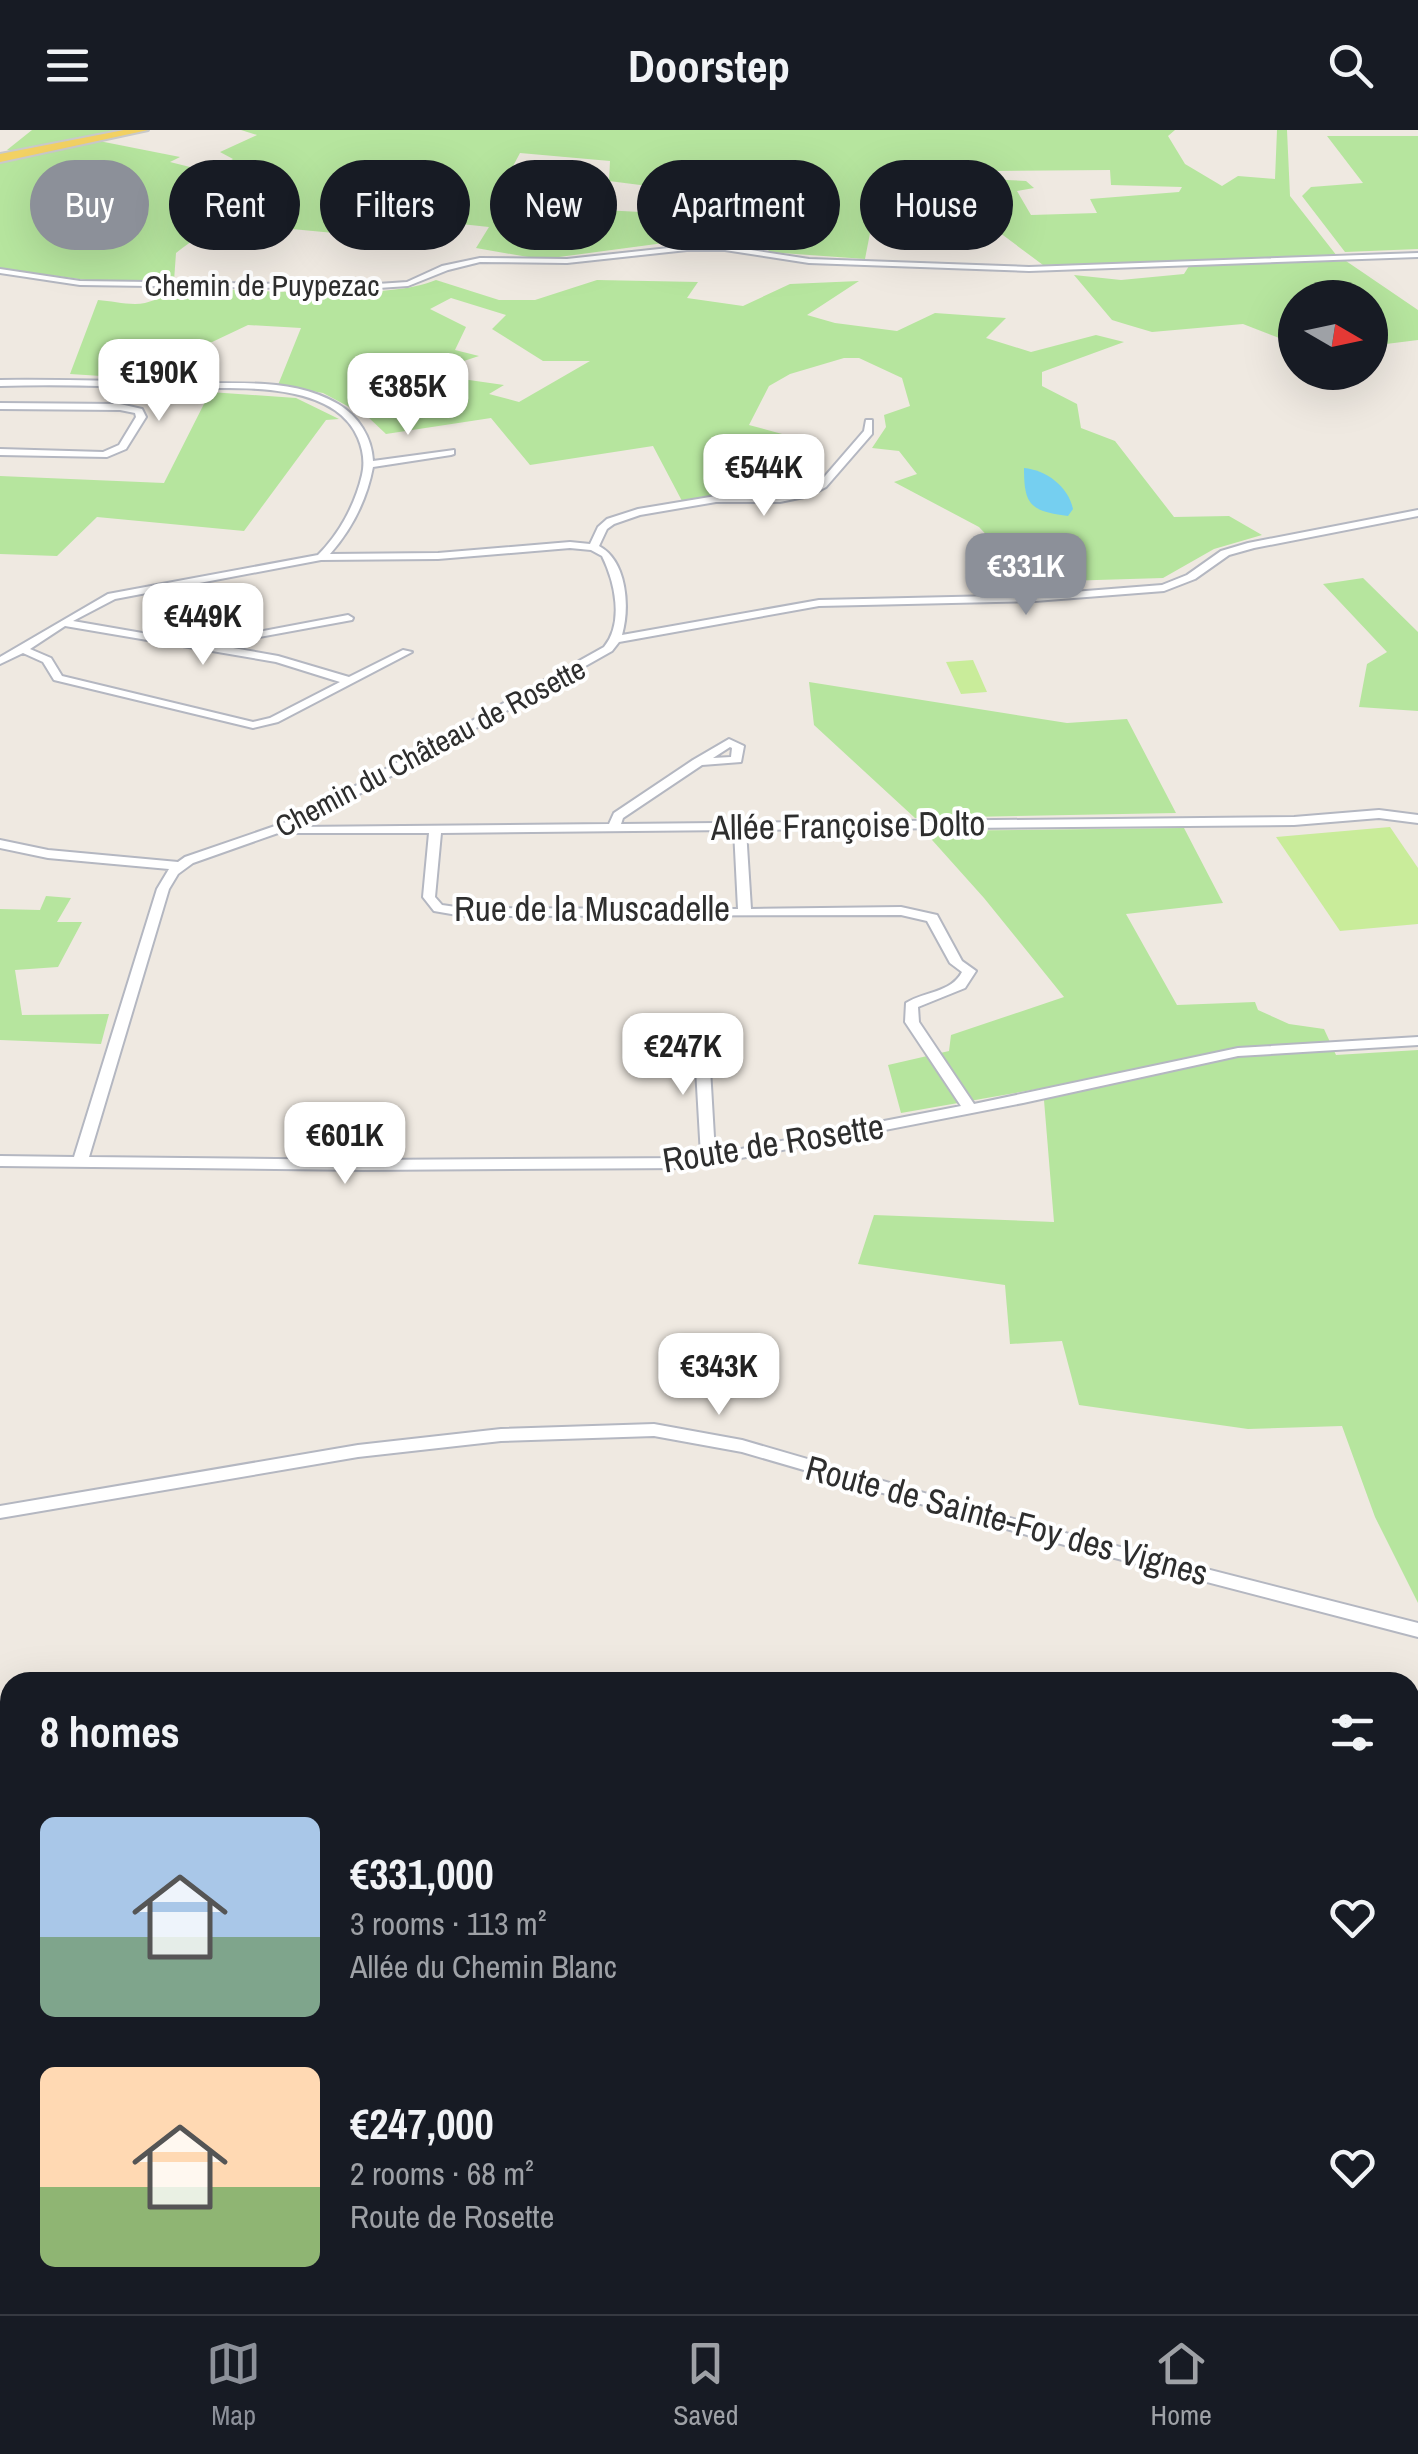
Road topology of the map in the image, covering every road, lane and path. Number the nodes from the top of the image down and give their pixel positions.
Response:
1 (142, 130) edge
2 (0, 158) edge
3 (1418, 255) edge
4 (0, 271) edge
5 (0, 383) edge
6 (0, 406) edge
7 (870, 422) dead end
8 (0, 452) edge
9 (450, 452) dead end
10 (371, 464) junction
11 (1418, 513) edge
12 (594, 547) junction
13 (321, 557) junction
14 (348, 618) dead end
15 (64, 624) junction
16 (618, 639) junction
17 (196, 646) junction
18 (24, 650) junction
19 (406, 652) dead end
20 (0, 661) edge
21 (350, 681) junction
22 (697, 762) dead end
23 (1418, 818) edge
24 (740, 826) junction
25 (614, 828) junction
26 (435, 830) junction
27 (278, 831) junction
28 (0, 844) edge
29 (180, 866) junction
30 (745, 913) junction
31 (701, 1034) dead end
32 (1418, 1041) edge
33 (970, 1109) junction
34 (708, 1160) junction
35 (0, 1161) edge
36 (80, 1162) junction
37 (0, 1512) edge
38 (1418, 1630) edge

1 - 2 main road
3 - 4 street, Chemin de Puypezac
5 - 10 street
6 - 8 street
7 - 12 street
9 - 10 street
10 - 13 street
11 - 16 street
12 - 13 street
12 - 16 street, Chemin du Château de Rosette
13 - 15 street
14 - 17 street
15 - 17 street
15 - 18 street
16 - 27 street, Chemin du Château de Rosette
17 - 21 street
18 - 20 street
18 - 21 street
19 - 21 street
22 - 25 street
23 - 24 street, Allée Françoise Dolto
24 - 25 street, Allée Françoise Dolto
24 - 30 street, Rue de la Muscadelle
25 - 26 street, Allée Françoise Dolto
26 - 27 street, Allée Françoise Dolto
26 - 30 street, Rue de la Muscadelle
27 - 29 street, Chemin du Château de Rosette
28 - 29 street
29 - 36 street
30 - 33 street
31 - 34 street
32 - 33 street, Route de Rosette
33 - 34 street, Route de Rosette
34 - 36 street, Route de Rosette
35 - 36 street, Route de Rosette
37 - 38 street, Route de Sainte-Foy des Vignes

